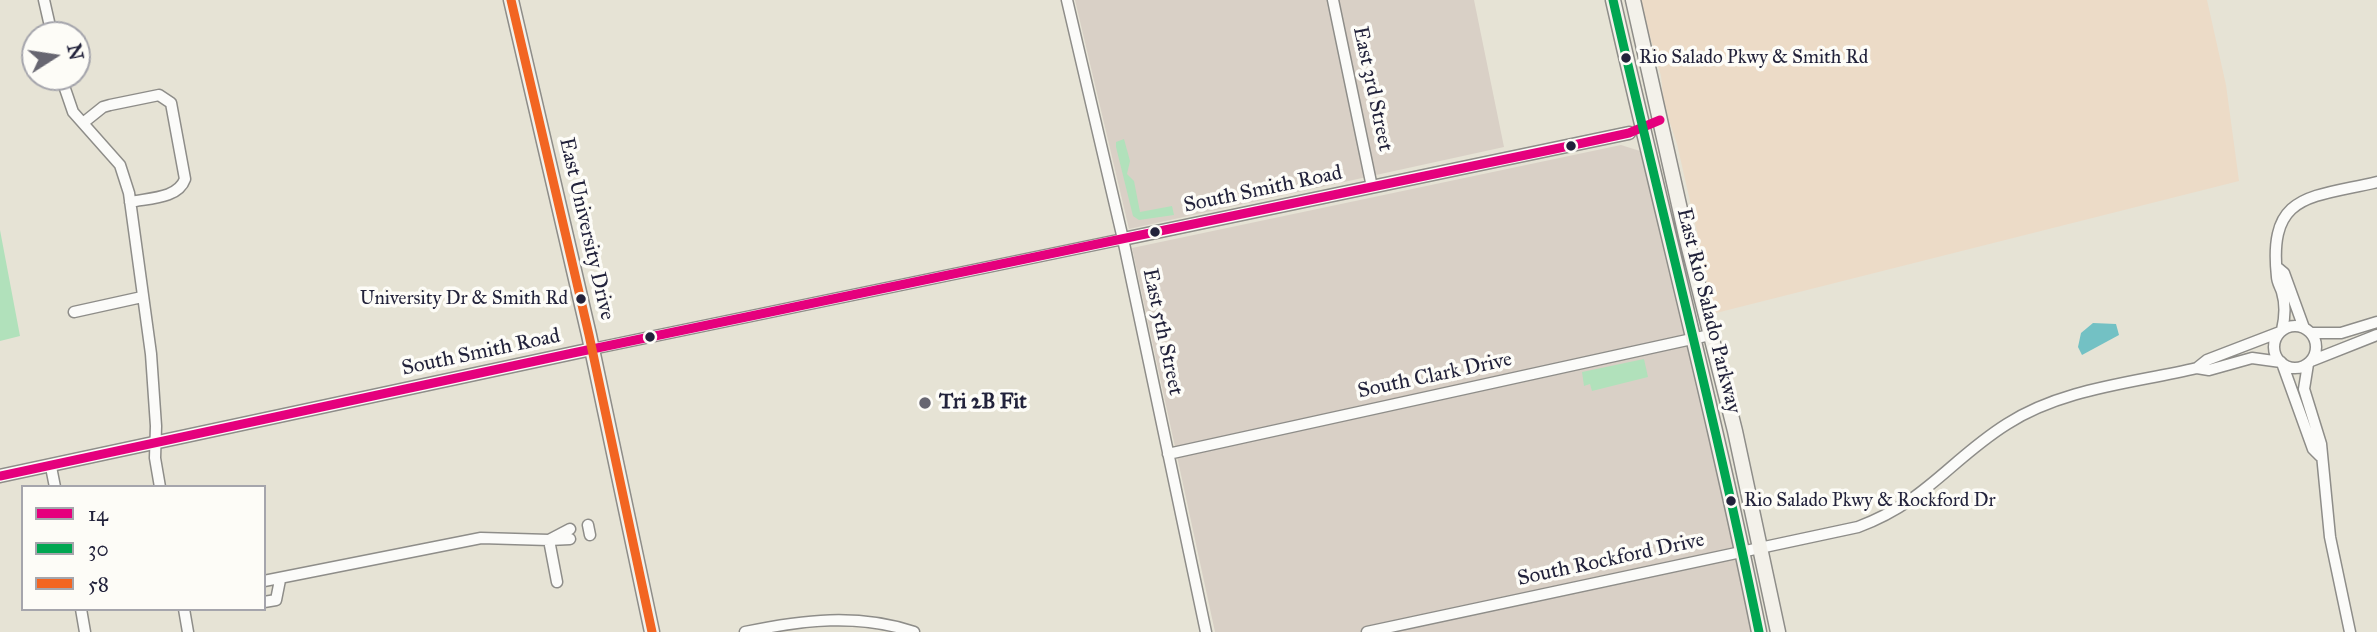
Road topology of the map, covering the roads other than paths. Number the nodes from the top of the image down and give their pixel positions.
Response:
1 (44, 0) edge
2 (510, 0) edge
3 (1067, 0) edge
4 (1333, 0) edge
5 (1613, 0) edge
6 (1633, 0) edge
7 (49, 21) edge
8 (66, 91) edge
9 (83, 123) junction
10 (1661, 127) junction
11 (1638, 132) junction
12 (2377, 182) edge
13 (1372, 187) junction
14 (130, 202) junction
15 (1123, 239) junction
16 (2278, 268) junction
17 (142, 297) junction
18 (74, 312) dead end
19 (2377, 322) edge
20 (2308, 330) junction
21 (2281, 331) junction
22 (1710, 335) junction
23 (2377, 335) edge
24 (1692, 340) junction
25 (592, 349) junction
26 (2309, 362) junction
27 (2281, 363) junction
28 (2197, 368) junction
29 (156, 444) junction
30 (1168, 454) junction
31 (2320, 456) junction
32 (51, 467) junction
33 (0, 476) edge
34 (55, 485) edge
35 (160, 485) edge
36 (573, 533) dead end
37 (549, 540) junction
38 (1760, 548) junction
39 (1744, 551) junction
40 (280, 580) junction
41 (266, 581) edge
42 (558, 582) dead end
43 (266, 602) edge
44 (81, 611) edge
45 (184, 611) edge
46 (85, 632) edge
47 (188, 632) edge
48 (652, 632) edge
49 (745, 632) edge
50 (914, 632) edge
51 (1206, 632) edge
52 (1367, 632) edge
53 (1759, 632) edge
54 (1778, 632) edge
55 (2350, 632) edge

1 - 7 street
2 - 25 main road, East University Drive
3 - 15 street, East 5th Street
4 - 13 street, East 3rd Street
5 - 11 main road, East Rio Salado Parkway
6 - 10 main road, East Rio Salado Parkway
8 - 9 street
9 - 14 street
9 - 14 street
10 - 11 street, South Smith Road
10 - 22 main road, East Rio Salado Parkway
11 - 13 street, South Smith Road
11 - 24 main road, East Rio Salado Parkway
12 - 16 street
13 - 15 street, South Smith Road
14 - 17 street
15 - 25 street, South Smith Road
15 - 30 street, East 5th Street
16 - 20 street
16 - 21 street
17 - 18 street
17 - 29 street
19 - 20 street
20 - 21 street
20 - 26 street
21 - 27 street
21 - 28 street, South Rockford Drive
22 - 24 street, South Clark Drive
22 - 38 main road, East Rio Salado Parkway
23 - 26 street
24 - 30 street, South Clark Drive
24 - 39 main road, East Rio Salado Parkway
25 - 29 street, South Smith Road
25 - 48 main road, East University Drive
26 - 27 street
26 - 31 street
27 - 28 street, South Rockford Drive
27 - 31 street
28 - 38 street, South Rockford Drive
29 - 32 street, South Smith Road
29 - 35 street
30 - 51 street, East 5th Street
31 - 55 street
32 - 33 street, South Smith Road
32 - 34 street
36 - 37 street
37 - 40 street
37 - 42 street
38 - 39 street, South Rockford Drive
38 - 54 main road, East Rio Salado Parkway
39 - 52 street, South Rockford Drive
39 - 53 main road, East Rio Salado Parkway
40 - 41 street
40 - 43 street
44 - 46 street
45 - 47 street
49 - 50 street

